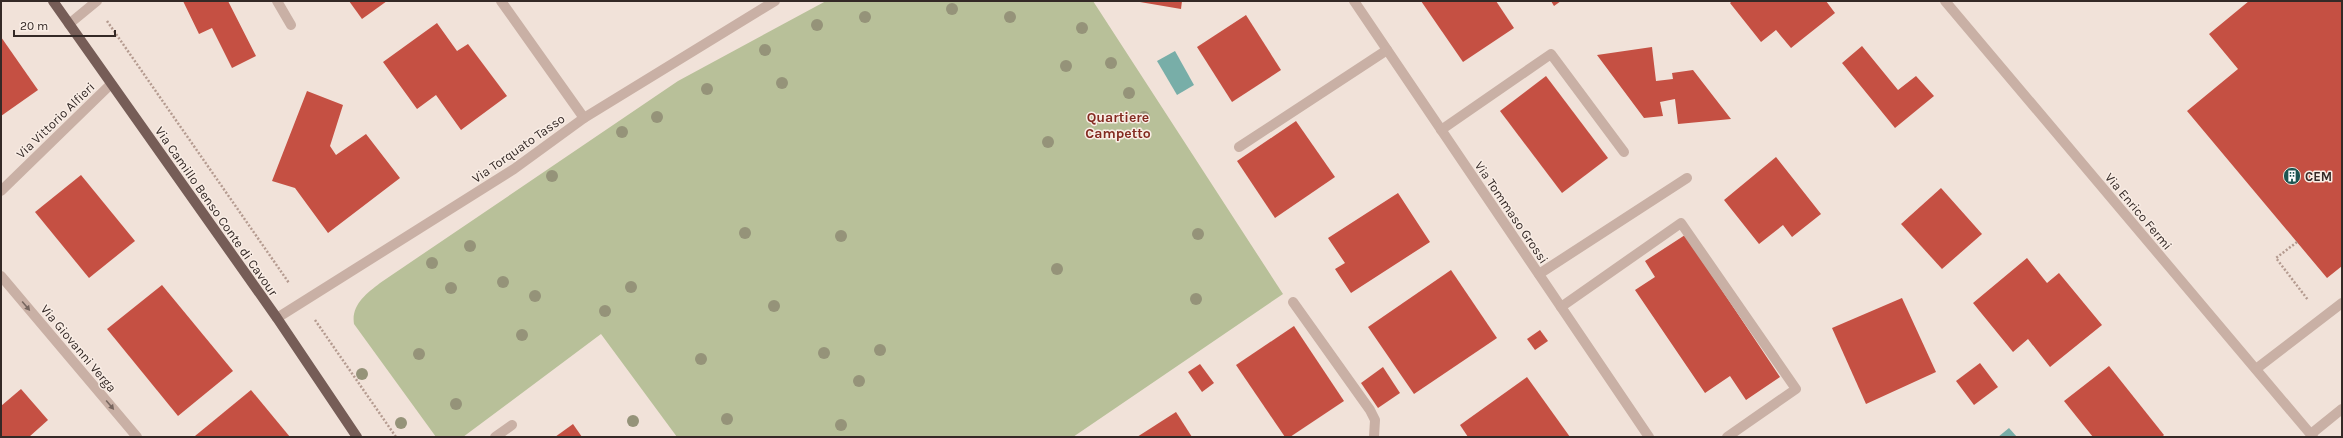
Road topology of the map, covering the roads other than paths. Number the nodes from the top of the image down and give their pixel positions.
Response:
1 (53, 1) edge
2 (277, 1) edge
3 (501, 1) edge
4 (775, 1) edge
5 (1354, 1) edge
6 (1945, 1) edge
7 (96, 2) edge
8 (69, 24) junction
9 (291, 25) dead end
10 (1387, 50) junction
11 (111, 84) junction
12 (584, 118) junction
13 (1441, 130) junction
14 (1239, 147) dead end
15 (1624, 152) dead end
16 (1687, 178) dead end
17 (1, 191) edge
18 (1539, 274) junction
19 (1, 276) edge
20 (1293, 302) dead end
21 (2342, 302) edge
22 (1561, 306) junction
23 (277, 318) junction
24 (2256, 369) junction
25 (2342, 409) edge
26 (512, 425) dead end
27 (2312, 436) edge
28 (137, 437) edge
29 (357, 437) edge
30 (495, 437) edge
31 (1374, 437) edge
32 (1649, 437) edge
33 (1727, 437) edge

1 - 8 main road, Via Camillo Benso Conte di Cavour
2 - 9 street
3 - 12 street
4 - 12 street, Via Torquato Tasso
5 - 10 street, Via Tommaso Grossi
6 - 24 street, Via Enrico Fermi
7 - 8 street
8 - 11 main road, Via Camillo Benso Conte di Cavour
10 - 13 street, Via Tommaso Grossi
10 - 14 street
11 - 17 street, Via Vittorio Alfieri
11 - 23 main road, Via Camillo Benso Conte di Cavour
12 - 23 street, Via Torquato Tasso
13 - 15 street
13 - 18 street, Via Tommaso Grossi
16 - 18 street
18 - 22 street, Via Tommaso Grossi
19 -> 28 street, Via Giovanni Verga
20 - 31 street
21 - 24 street
22 - 32 street, Via Tommaso Grossi
22 - 33 street
23 - 29 main road, Via Camillo Benso Conte di Cavour
24 - 27 street, Via Enrico Fermi
25 - 27 street
26 - 30 street

